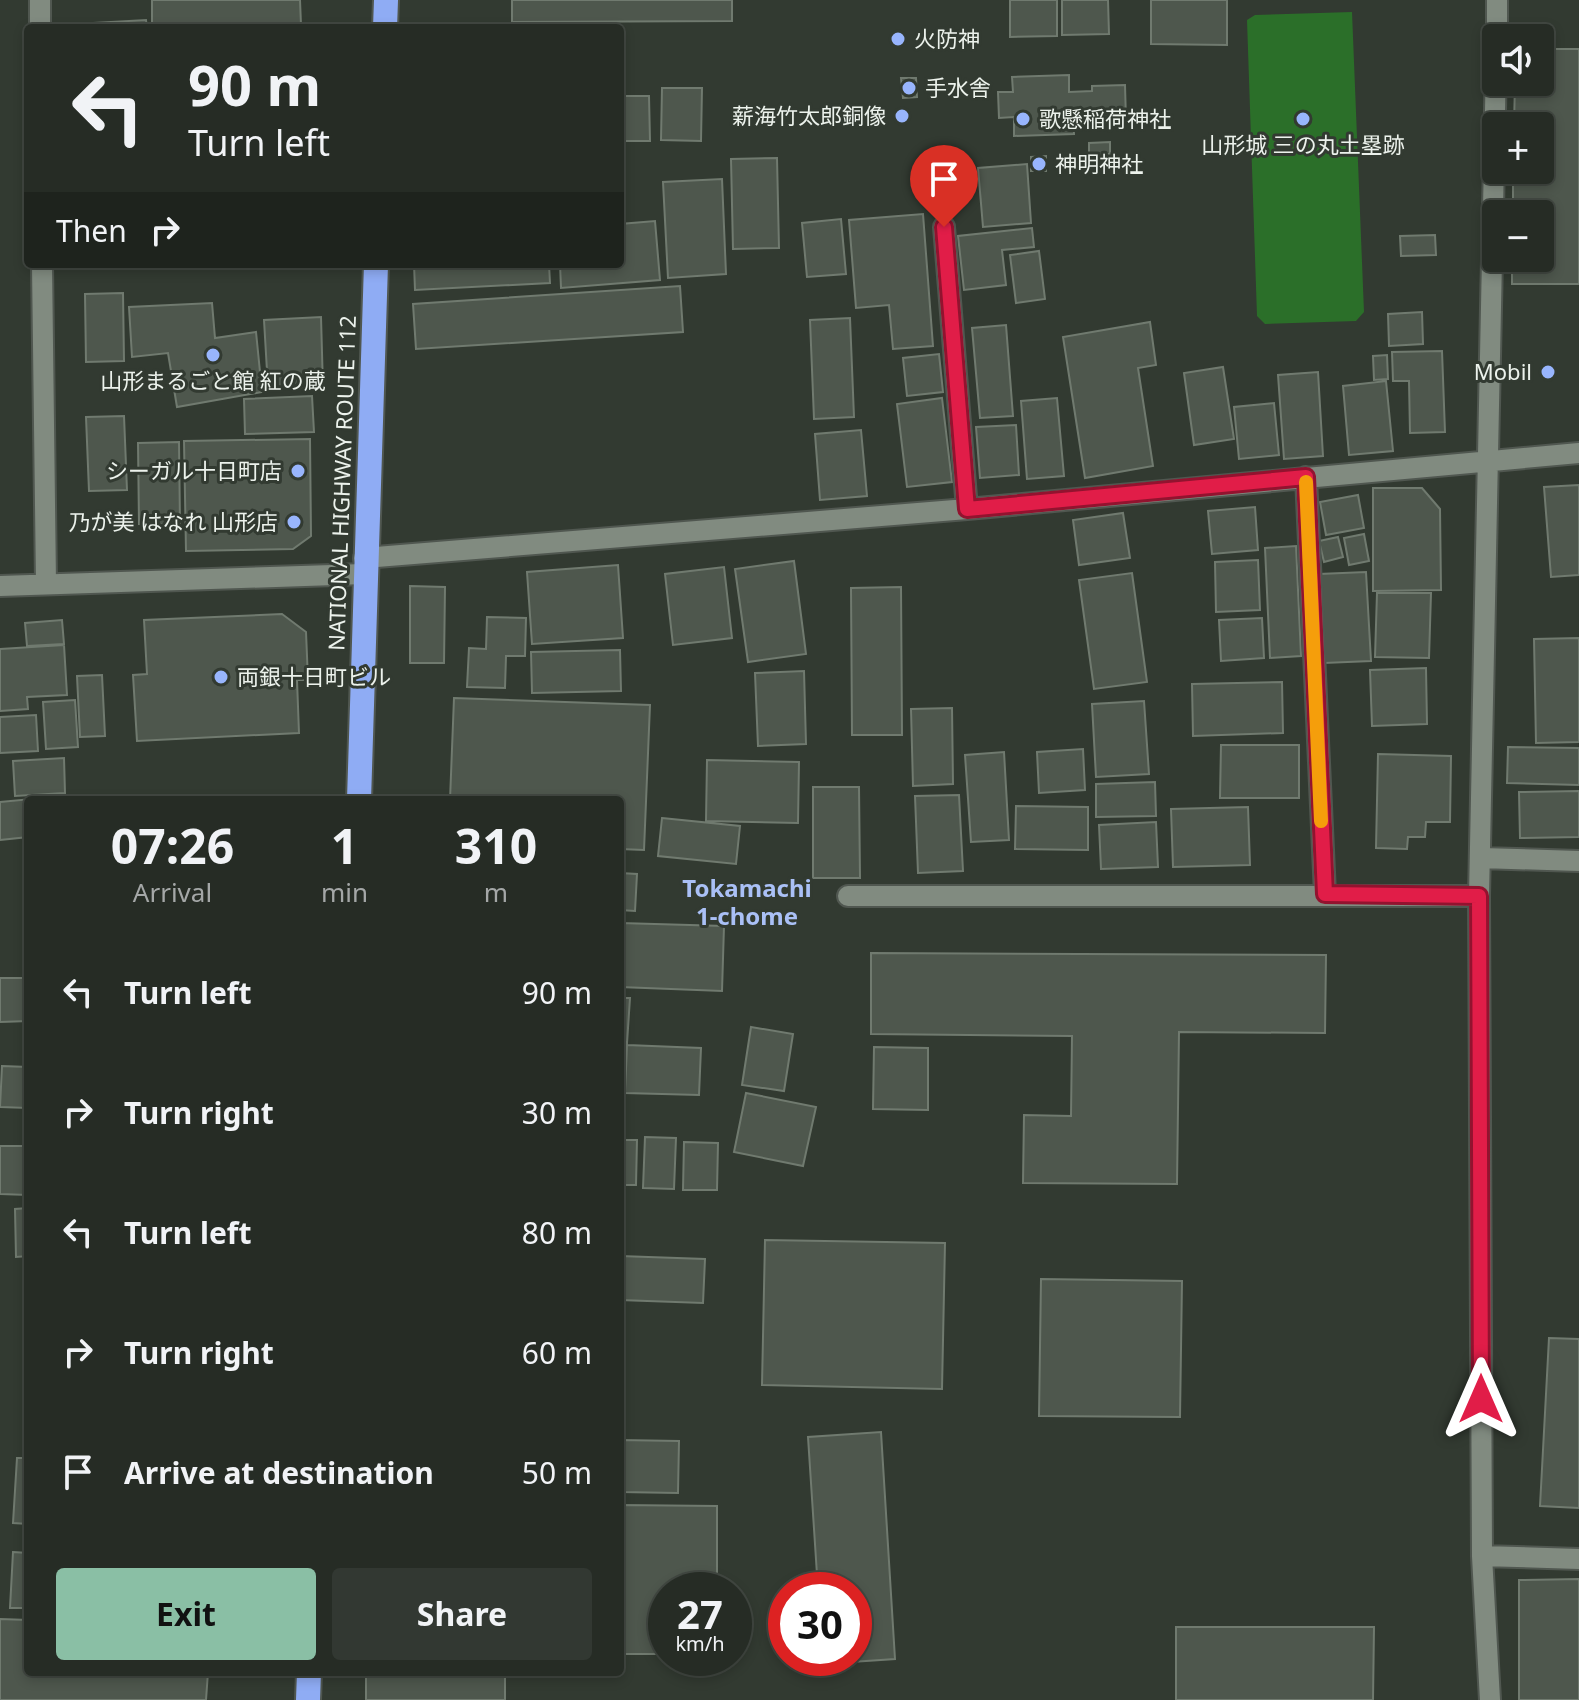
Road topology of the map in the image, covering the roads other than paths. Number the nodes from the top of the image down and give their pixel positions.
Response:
1 (40, 0) edge
2 (386, 0) edge
3 (1497, 0) edge
4 (40, 24) edge
5 (385, 24) edge
6 (1497, 24) edge
7 (1495, 96) edge
8 (944, 227) dead end
9 (42, 268) edge
10 (376, 268) edge
11 (1579, 453) edge
12 (1487, 463) junction
13 (1306, 477) junction
14 (967, 509) junction
15 (364, 566) junction
16 (46, 584) junction
17 (0, 586) edge
18 (359, 796) edge
19 (1481, 858) junction
20 (1579, 861) edge
21 (1325, 894) junction
22 (848, 896) dead end
23 (1479, 896) junction
24 (1482, 1556) junction
25 (1579, 1559) edge
26 (309, 1676) edge
27 (308, 1700) edge
28 (1490, 1700) edge

1 - 4 street
2 - 5 highway
3 - 6 street
7 - 12 street
8 - 14 street
9 - 16 street
10 - 15 highway, NATIONAL HIGHWAY ROUTE 112
11 - 12 street
12 - 13 street
12 - 19 street
13 - 14 street
13 - 21 street
14 - 15 street
15 - 16 street
15 - 18 highway, NATIONAL HIGHWAY ROUTE 112
16 - 17 street
19 - 20 street
19 - 23 street
21 - 22 street
21 - 23 street
23 - 24 street
24 - 25 street
24 - 28 street
26 - 27 highway

